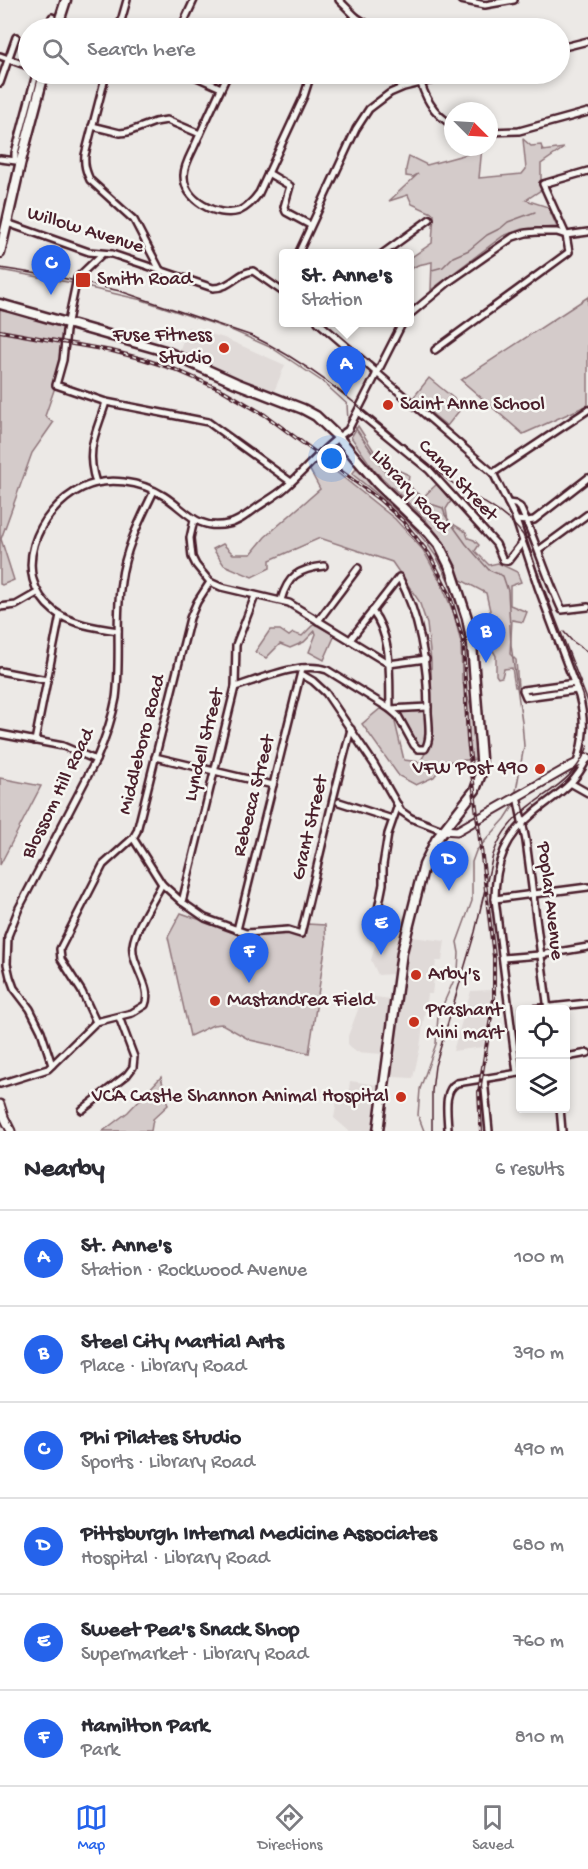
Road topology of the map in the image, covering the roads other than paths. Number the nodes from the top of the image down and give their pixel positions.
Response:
1 (66, 0) edge
2 (128, 0) edge
3 (194, 0) edge
4 (339, 0) edge
5 (461, 0) edge
6 (514, 0) edge
7 (60, 18) edge
8 (122, 18) edge
9 (186, 18) edge
10 (356, 18) edge
11 (16, 37) dead end
12 (588, 41) edge
13 (570, 46) edge
14 (0, 56) edge
15 (8, 59) junction
16 (18, 62) edge
17 (0, 83) edge
18 (33, 84) edge
19 (41, 84) edge
20 (103, 84) edge
21 (212, 84) edge
22 (223, 84) edge
23 (308, 84) edge
24 (414, 84) edge
25 (422, 84) edge
26 (221, 88) junction
27 (588, 112) edge
28 (444, 118) edge
29 (92, 126) junction
30 (498, 132) edge
31 (200, 134) junction
32 (0, 159) edge
33 (18, 161) junction
34 (588, 171) edge
35 (268, 173) junction
36 (430, 219) dead end
37 (7, 223) junction
38 (310, 225) junction
39 (588, 232) edge
40 (566, 235) junction
41 (300, 249) edge
42 (389, 249) edge
43 (0, 251) edge
44 (101, 255) junction
45 (160, 271) junction
46 (279, 287) edge
47 (0, 304) edge
48 (414, 311) edge
49 (68, 322) junction
50 (324, 327) edge
51 (400, 327) edge
52 (435, 350) dead end
53 (377, 374) junction
54 (106, 402) junction
55 (588, 410) edge
56 (358, 412) junction
57 (338, 437) junction
58 (493, 473) junction
59 (588, 478) edge
60 (291, 482) junction
61 (96, 483) junction
62 (154, 491) junction
63 (508, 503) junction
64 (588, 514) edge
65 (194, 520) junction
66 (516, 520) junction
67 (527, 521) junction
68 (522, 543) junction
69 (539, 550) junction
70 (324, 566) dead end
71 (358, 568) dead end
72 (210, 582) junction
73 (37, 593) junction
74 (255, 596) junction
75 (281, 600) junction
76 (0, 607) edge
77 (588, 607) edge
78 (372, 611) junction
79 (60, 615) junction
80 (318, 621) junction
81 (118, 631) junction
82 (350, 640) junction
83 (426, 659) junction
84 (389, 664) junction
85 (0, 671) edge
86 (301, 671) junction
87 (47, 680) junction
88 (575, 683) junction
89 (235, 687) junction
90 (577, 690) junction
91 (428, 707) junction
92 (390, 708) junction
93 (351, 729) junction
94 (0, 734) edge
95 (35, 741) junction
96 (155, 757) junction
97 (587, 758) edge
98 (96, 760) junction
99 (577, 763) junction
100 (214, 771) junction
101 (572, 784) junction
102 (273, 785) junction
103 (588, 793) edge
104 (517, 796) junction
105 (339, 802) dead end
106 (398, 805) junction
107 (392, 819) junction
108 (523, 823) junction
109 (442, 830) junction
110 (133, 838) junction
111 (162, 884) junction
112 (588, 887) edge
113 (532, 894) junction
114 (495, 898) junction
115 (182, 902) junction
116 (377, 914) dead end
117 (237, 930) junction
118 (588, 947) edge
119 (577, 948) junction
120 (588, 954) edge
121 (540, 955) junction
122 (503, 958) junction
123 (588, 1003) edge
124 (548, 1005) edge
125 (570, 1005) edge
126 (516, 1010) edge
127 (508, 1011) junction
128 (119, 1017) junction
129 (96, 1022) junction
130 (588, 1053) edge
131 (570, 1056) edge
132 (517, 1059) edge
133 (52, 1065) junction
134 (516, 1074) edge
135 (484, 1079) junction
136 (0, 1084) edge
137 (0, 1104) edge
138 (82, 1110) dead end
139 (560, 1113) edge
140 (10, 1131) edge
141 (378, 1131) edge
142 (448, 1131) edge
143 (489, 1131) edge
144 (562, 1131) edge

1 - 7 main road
2 - 8 street
3 - 9 street
4 - 10 street
5 - 6 street
11 - 15 street
12 - 13 street
14 - 15 street
15 - 16 street
15 - 17 street
18 - 33 street
19 - 33 main road
20 - 29 street
21 - 26 street
22 - 26 street
23 - 35 street
24 - 38 street
25 - 28 street
26 - 31 street
27 - 30 street
29 - 31 street
29 - 45 street
31 - 35 street
32 - 33 street
33 - 37 main road
34 - 40 street
35 - 38 street
36 - 42 street
37 - 43 main road
37 - 44 street, Willow Avenue
38 - 41 street
39 - 40 street
40 - 48 street
40 - 52 street
44 - 45 street, Willow Avenue
44 - 49 street
45 - 46 street, Willow Avenue
47 - 49 main road, Library Road
49 - 54 street
49 - 57 main road, Library Road
50 - 53 street
51 - 53 street
53 - 56 street
53 - 58 street
54 - 60 street
54 - 61 street
55 - 58 street
56 - 57 street
56 - 68 street, Canal Street
57 - 60 street
57 - 109 main road, Library Road
58 - 63 street
59 - 67 street
60 - 65 street
61 - 62 street
61 - 73 street
62 - 65 street
62 - 81 street, Blossom Hill Road
63 - 66 street
63 - 67 street
64 - 69 street
65 - 72 street
66 - 67 street
66 - 68 street
67 - 69 street
68 - 88 street
69 - 77 street
70 - 75 street
71 - 80 street
72 - 74 street
72 - 96 street, Middleboro Road
73 - 76 street
73 - 79 street
74 - 75 street
74 - 89 street, Lyndell Street
75 - 80 street
78 - 82 street
78 - 83 street
78 - 84 street
79 - 81 street
79 - 87 street
80 - 82 street
81 - 98 street, Blossom Hill Road
82 - 84 street
83 - 84 street
83 - 91 street
84 - 92 street
85 - 87 street
86 - 89 street
86 - 92 street
86 - 93 street
86 - 102 street, Rebecca Street
87 - 95 street
88 - 90 street
88 - 90 street
89 - 100 street, Lyndell Street
90 - 99 street
91 - 92 street
91 - 92 street
93 - 106 street
93 - 117 street, Grant Street
94 - 95 street
95 - 98 street
96 - 100 street
96 - 110 street, Middleboro Road
97 - 99 street
97 - 101 street
98 - 133 street, Blossom Hill Road
99 - 104 street
100 - 102 street
100 - 115 street, Lyndell Street
101 - 103 street
101 - 108 street
102 - 117 street, Rebecca Street
104 - 108 street, Poplar Avenue
104 - 109 street
105 - 107 street
106 - 107 street
106 - 109 street
107 - 116 street
108 - 113 street, Poplar Avenue
108 - 114 street
109 - 141 main road, Library Road
110 - 111 street
110 - 129 street, Middleboro Road
111 - 115 street
111 - 128 street
112 - 113 street
113 - 114 street
113 - 121 street, Poplar Avenue
114 - 122 street
115 - 117 street
118 - 119 street
119 - 120 street
119 - 121 street
121 - 122 street
121 - 124 street, Poplar Avenue
122 - 127 street
123 - 125 street
126 - 127 street
127 - 132 street
128 - 129 street
128 - 138 street
129 - 133 street
130 - 131 street
133 - 136 street
134 - 135 street
135 - 142 street
135 - 143 street
137 - 140 street
139 - 144 street

